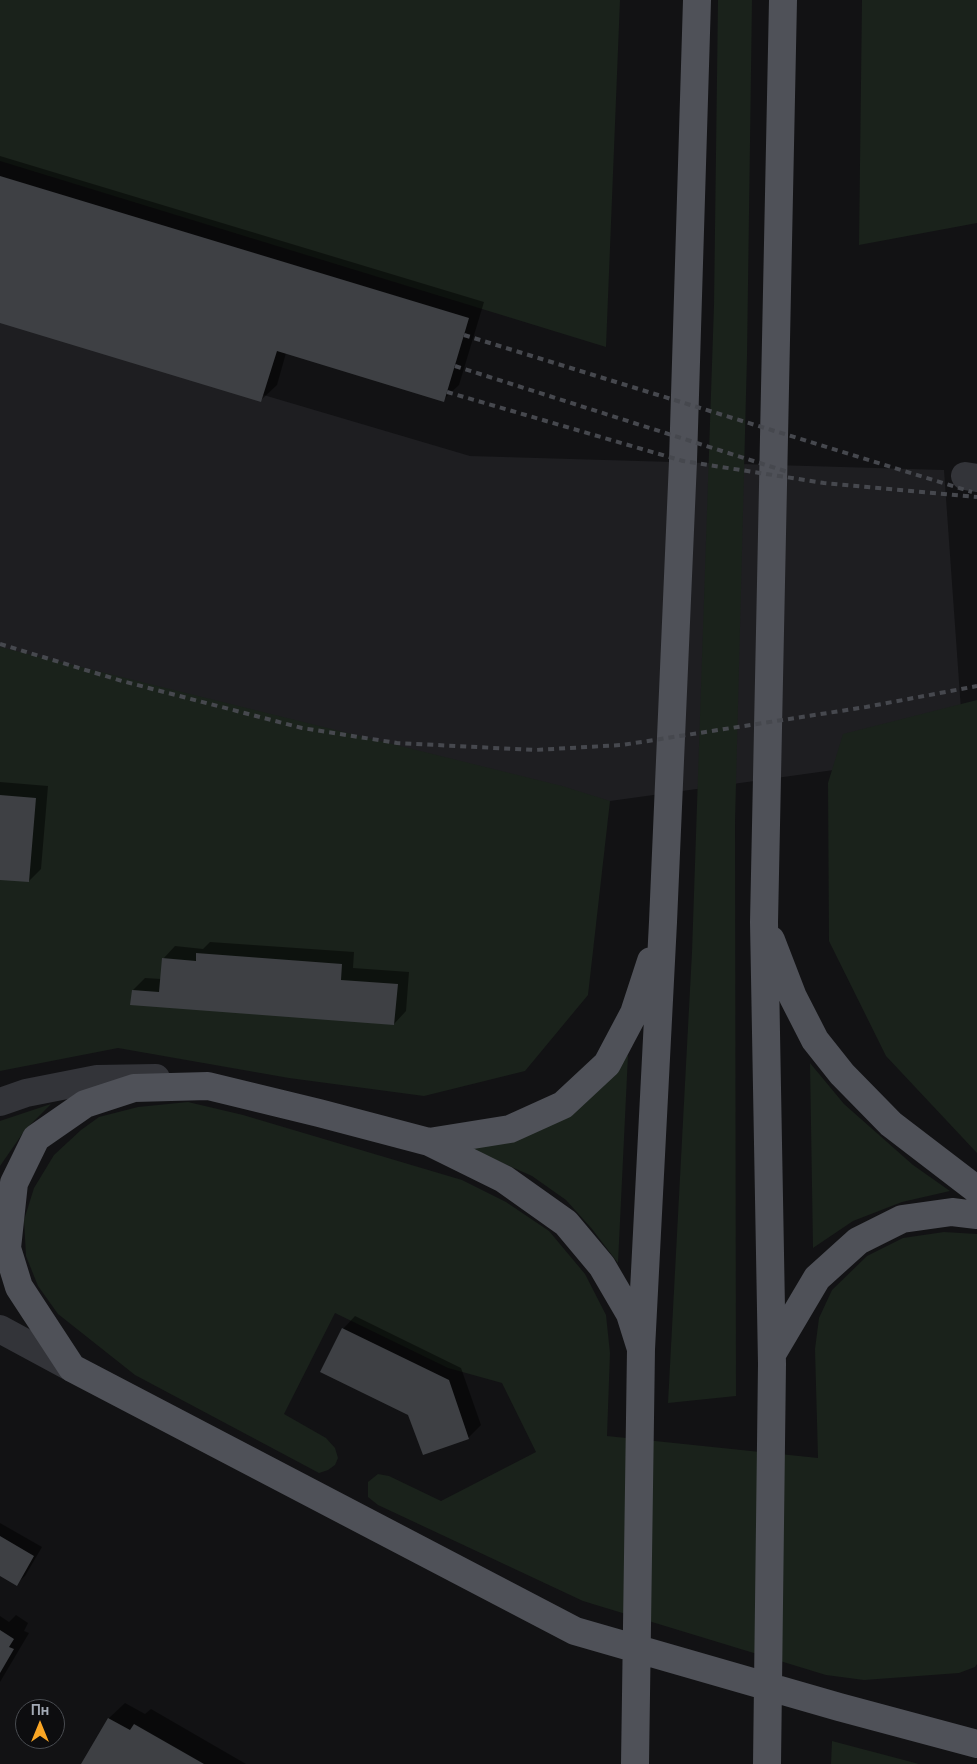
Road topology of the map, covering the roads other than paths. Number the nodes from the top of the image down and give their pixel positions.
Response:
1 (697, 0) edge
2 (783, 0) edge
3 (663, 922) junction
4 (764, 922) junction
5 (208, 1086) junction
6 (0, 1102) edge
7 (429, 1142) junction
8 (977, 1190) edge
9 (977, 1215) edge
10 (0, 1329) edge
11 (641, 1349) junction
12 (772, 1359) junction
13 (72, 1368) junction
14 (977, 1744) edge
15 (635, 1764) edge
16 (768, 1764) edge

1 - 3 main road
2 - 4 main road
3 - 7 main road
3 - 11 main road
4 - 8 main road
4 - 12 main road
5 - 6 street
5 - 7 main road
5 - 13 main road
7 - 11 main road
9 - 12 main road
10 - 13 street
11 - 15 main road
12 - 16 main road
13 - 14 main road

